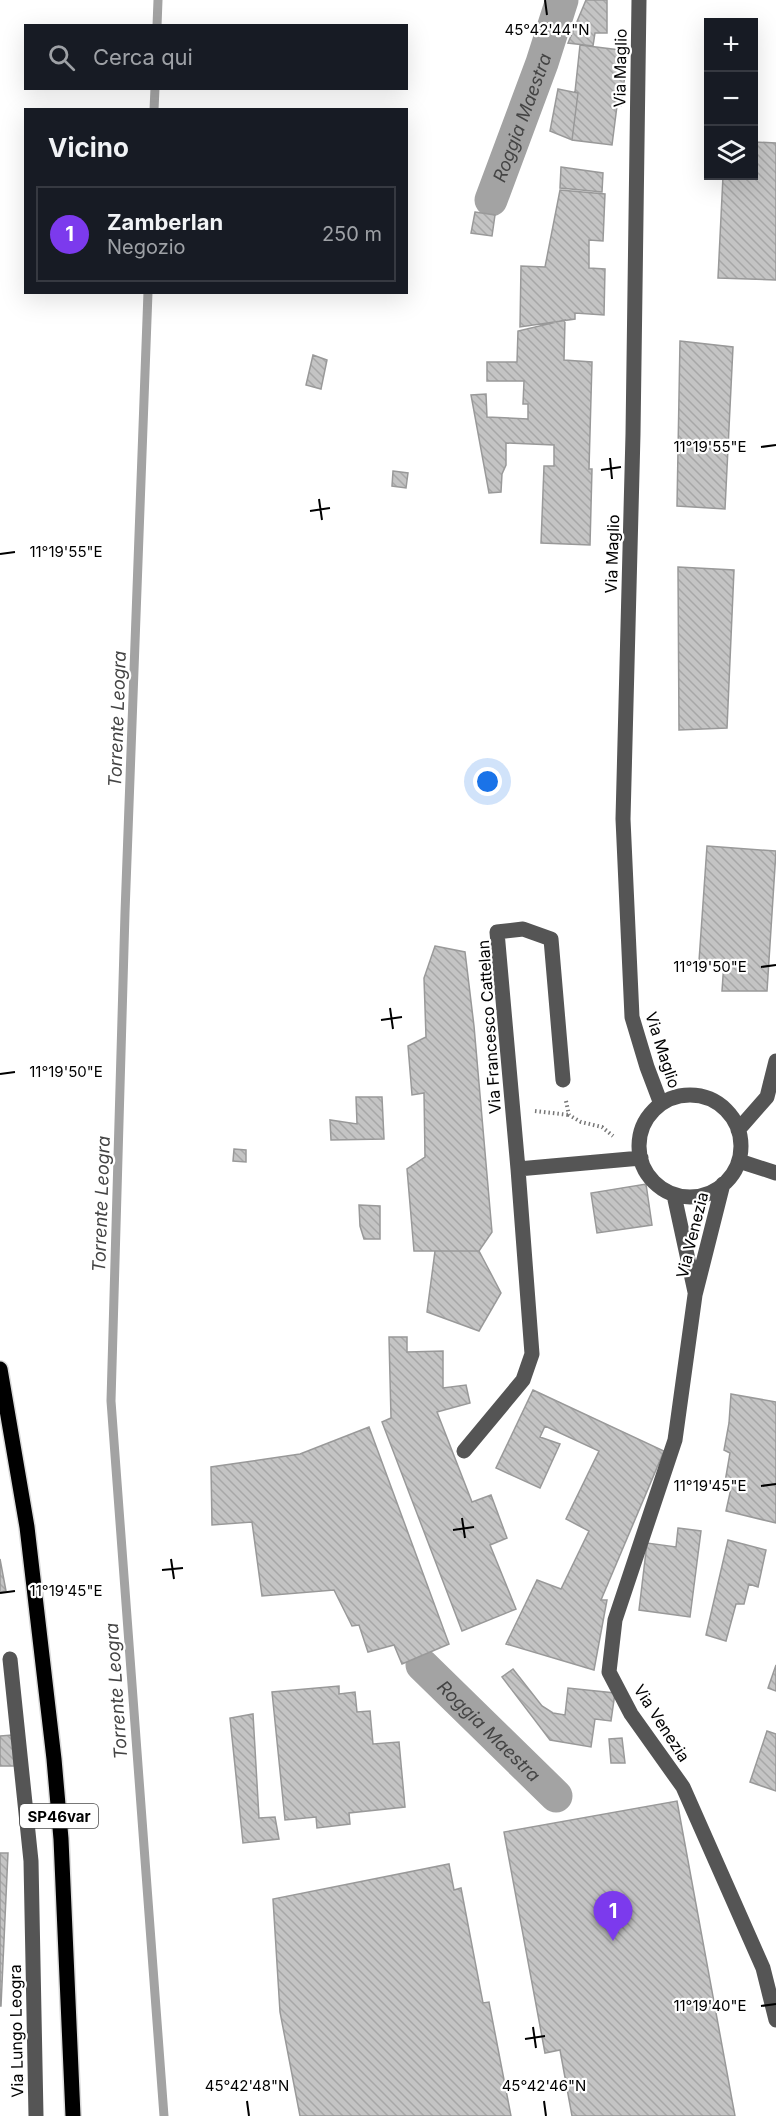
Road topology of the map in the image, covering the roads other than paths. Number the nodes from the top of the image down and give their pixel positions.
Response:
1 (639, 0) edge
2 (776, 1061) edge
3 (562, 1080) road end
4 (662, 1104) junction
5 (738, 1130) junction
6 (641, 1158) junction
7 (739, 1161) junction
8 (519, 1169) junction
9 (776, 1173) edge
10 (723, 1184) junction
11 (674, 1195) junction
12 (695, 1295) junction
13 (0, 1369) edge
14 (464, 1451) dead end
15 (10, 1659) dead end
16 (776, 2020) edge
17 (73, 2111) edge
18 (36, 2116) edge

1 - 4 street, Via Maglio
2 - 5 street
3 - 8 street, Via Francesco Cattelan
4 - 5 street
4 - 6 street
5 - 7 street
6 - 8 street
6 - 11 street
7 - 9 street
7 - 10 street
8 - 14 street, Via Francesco Cattelan
10 - 11 street
10 - 12 street, Via Venezia
11 - 12 street, Via Venezia
12 - 16 street, Via Venezia
13 - 17 main road, SP46var
15 - 18 street, Via Lungo Leogra

